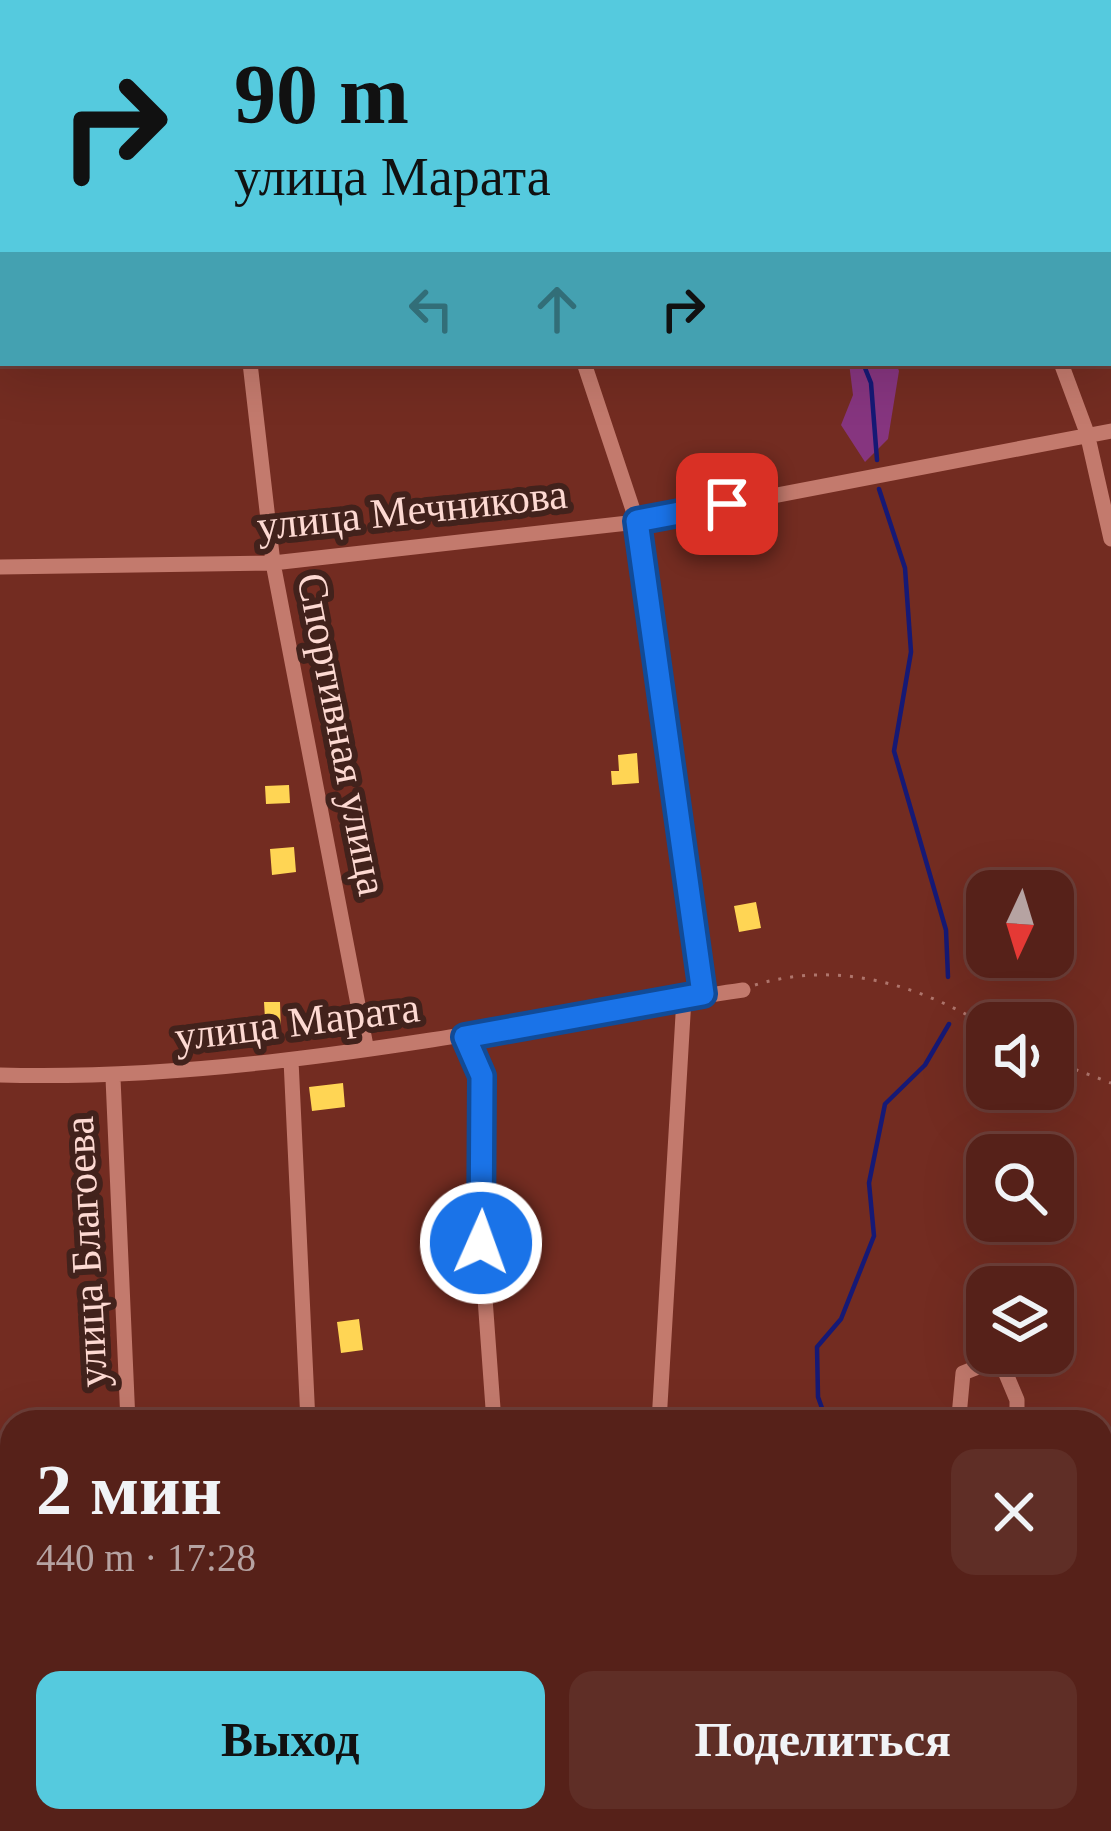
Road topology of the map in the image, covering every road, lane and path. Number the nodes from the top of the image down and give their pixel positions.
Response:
1 (250, 366) edge
2 (585, 366) edge
3 (1062, 366) edge
4 (1111, 431) edge
5 (1087, 433) junction
6 (637, 521) junction
7 (1111, 539) edge
8 (273, 563) junction
9 (0, 567) edge
10 (742, 989) joint
11 (703, 994) junction
12 (683, 998) junction
13 (966, 1013) edge
14 (465, 1037) junction
15 (366, 1046) junction
16 (291, 1060) junction
17 (1074, 1069) edge
18 (0, 1075) edge
19 (113, 1078) junction
20 (1111, 1083) edge
21 (127, 1410) edge
22 (307, 1410) edge
23 (493, 1410) edge
24 (660, 1410) edge
25 (958, 1410) edge
26 (1017, 1410) edge

1 - 8 street, Спортивная улица
2 - 6 street
3 - 5 street
4 - 5 street, улица Мечникова
5 - 6 street, улица Мечникова
5 - 7 street
6 - 8 street, улица Мечникова
6 - 11 street
8 - 9 street, улица Мечникова
8 - 15 street, Спортивная улица
10 - 11 street, улица Марата
10 - 13 path
11 - 12 street, улица Марата
12 - 14 street, улица Марата
12 - 24 street
14 - 15 street, улица Марата
14 - 23 street
15 - 16 street, улица Марата
16 - 19 street, улица Марата
16 - 22 street
17 - 20 path
18 - 19 street, улица Марата
19 - 21 street, улица Благоева
25 - 26 street

